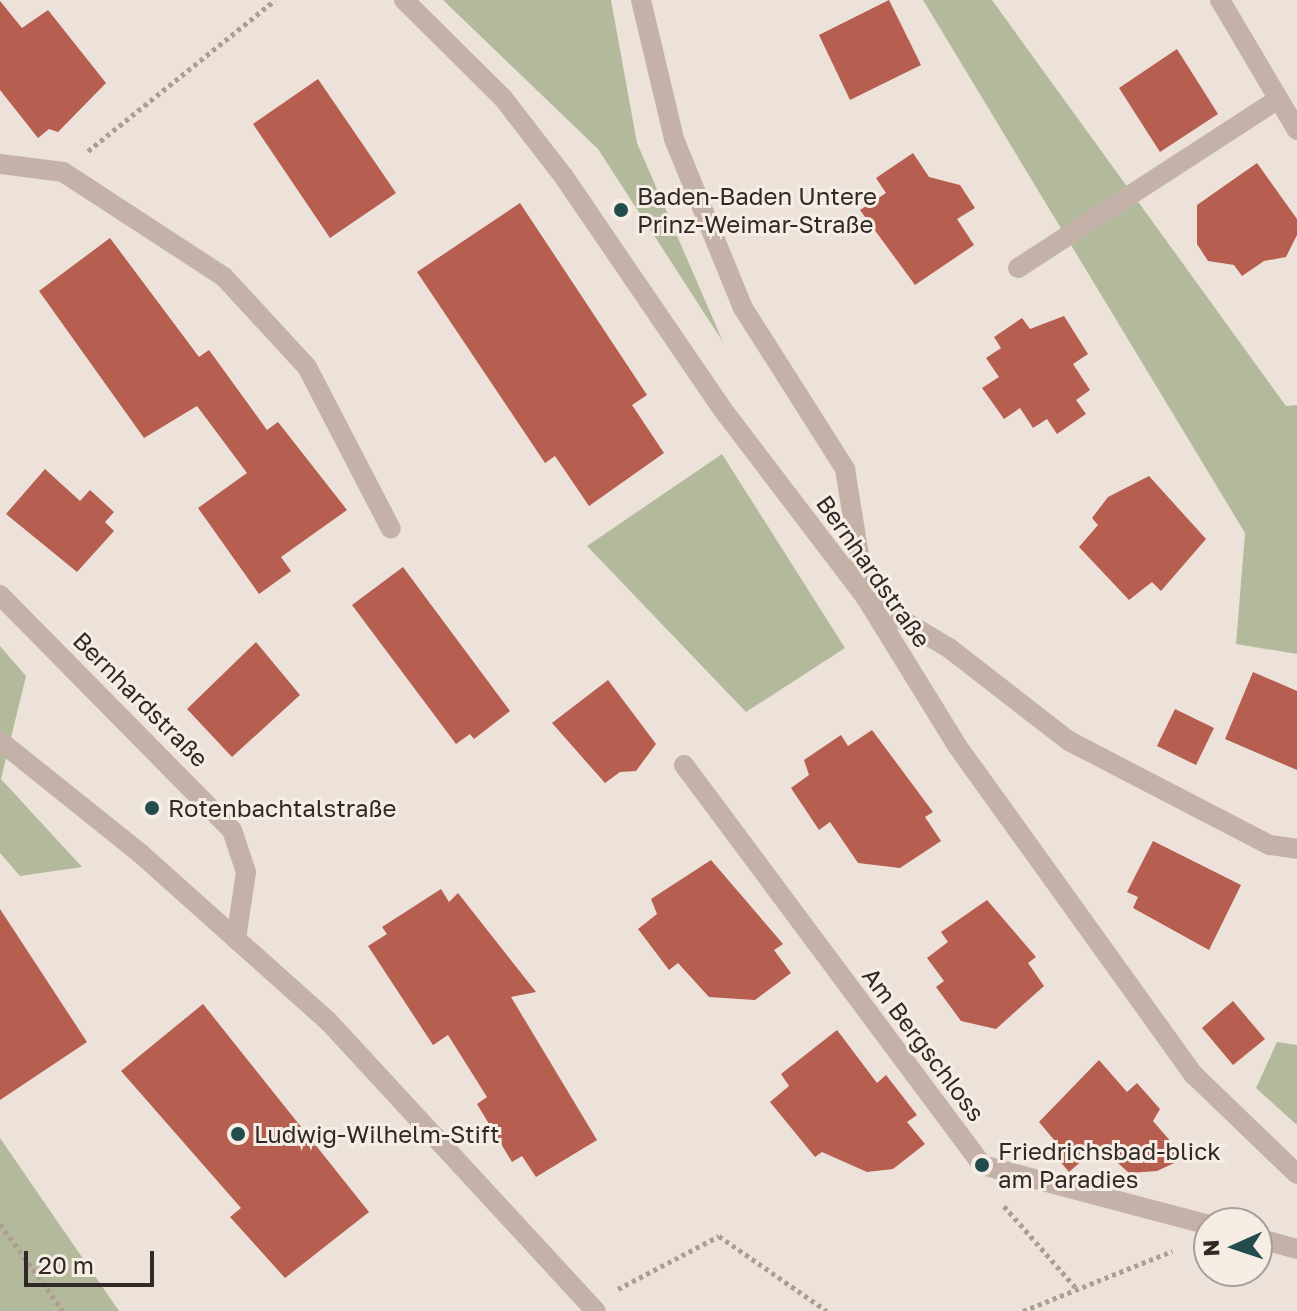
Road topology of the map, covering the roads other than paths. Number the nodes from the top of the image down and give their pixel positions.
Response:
1 (404, 0) edge
2 (641, 0) edge
3 (1220, 0) edge
4 (1278, 99) junction
5 (1297, 130) edge
6 (0, 164) edge
7 (1018, 268) dead end
8 (391, 529) dead end
9 (0, 595) edge
10 (866, 598) junction
11 (0, 741) edge
12 (684, 765) dead end
13 (1297, 849) edge
14 (236, 939) junction
15 (1297, 1174) edge
16 (1193, 1221) edge
17 (1273, 1242) edge
18 (1297, 1249) edge
19 (596, 1311) edge

1 - 10 street, Bernhardstraße
2 - 10 street
3 - 4 street
4 - 5 street
4 - 7 street
6 - 8 street
9 - 14 street, Bernhardstraße
10 - 13 street
10 - 15 street, Bernhardstraße
11 - 14 street
12 - 16 street, Am Bergschloss
14 - 19 street
17 - 18 street

